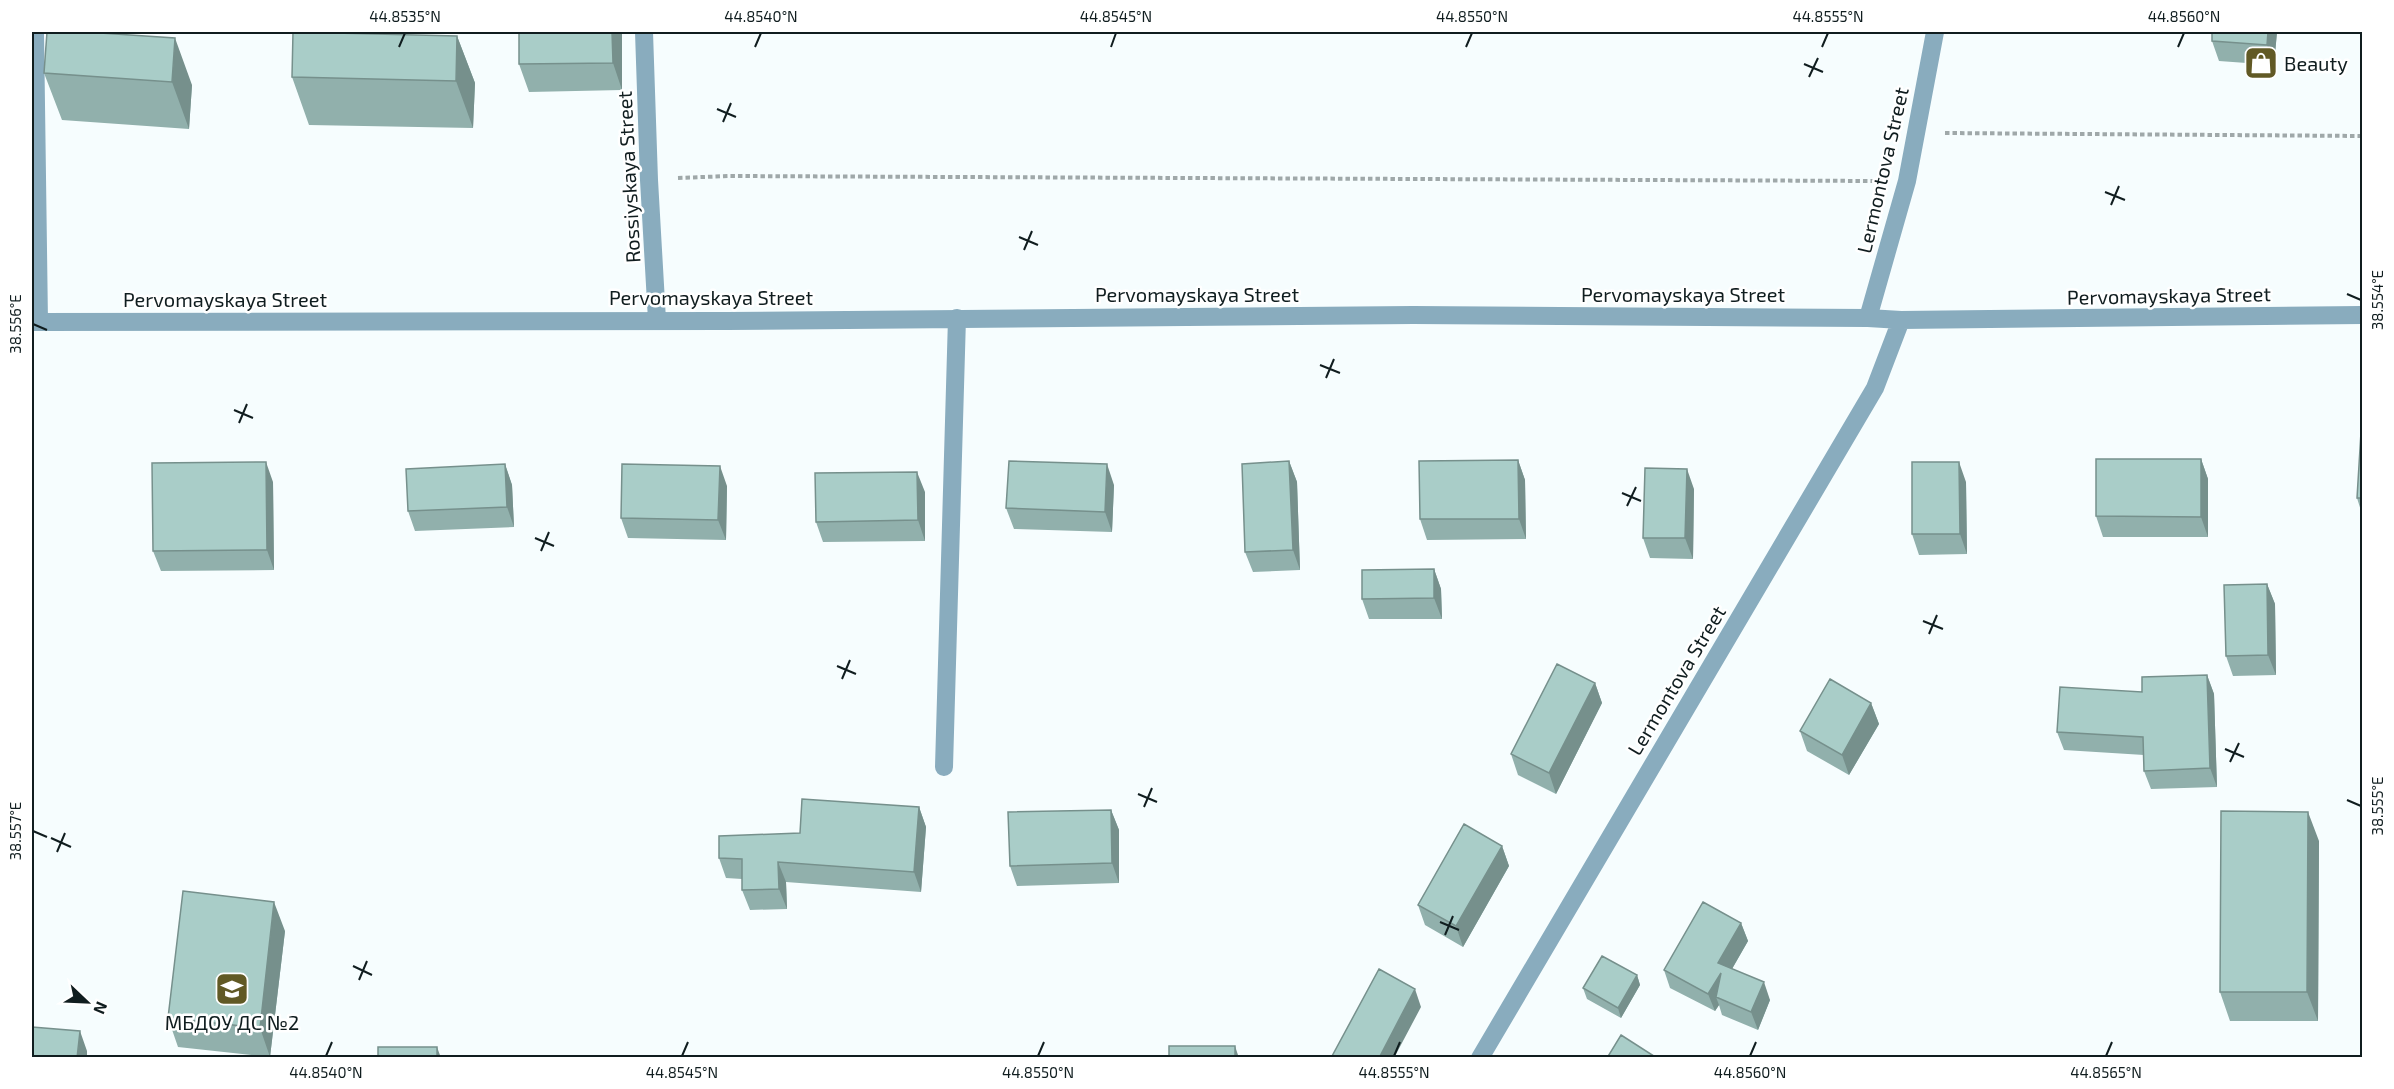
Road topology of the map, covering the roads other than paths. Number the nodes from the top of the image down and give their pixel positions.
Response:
1 (35, 32) edge
2 (644, 32) edge
3 (1935, 32) edge
4 (2362, 315) edge
5 (957, 318) junction
6 (1868, 318) junction
7 (657, 320) junction
8 (1900, 320) junction
9 (35, 322) edge
10 (944, 767) dead end
11 (1480, 1058) edge

1 - 9 street
2 - 7 street, Rossiyskaya Street
3 - 6 street, Lermontova Street
4 - 8 street, Pervomayskaya Street
5 - 6 street, Pervomayskaya Street
5 - 7 street, Pervomayskaya Street
5 - 10 street
6 - 8 street, Pervomayskaya Street
7 - 9 street, Pervomayskaya Street
8 - 11 street, Lermontova Street

